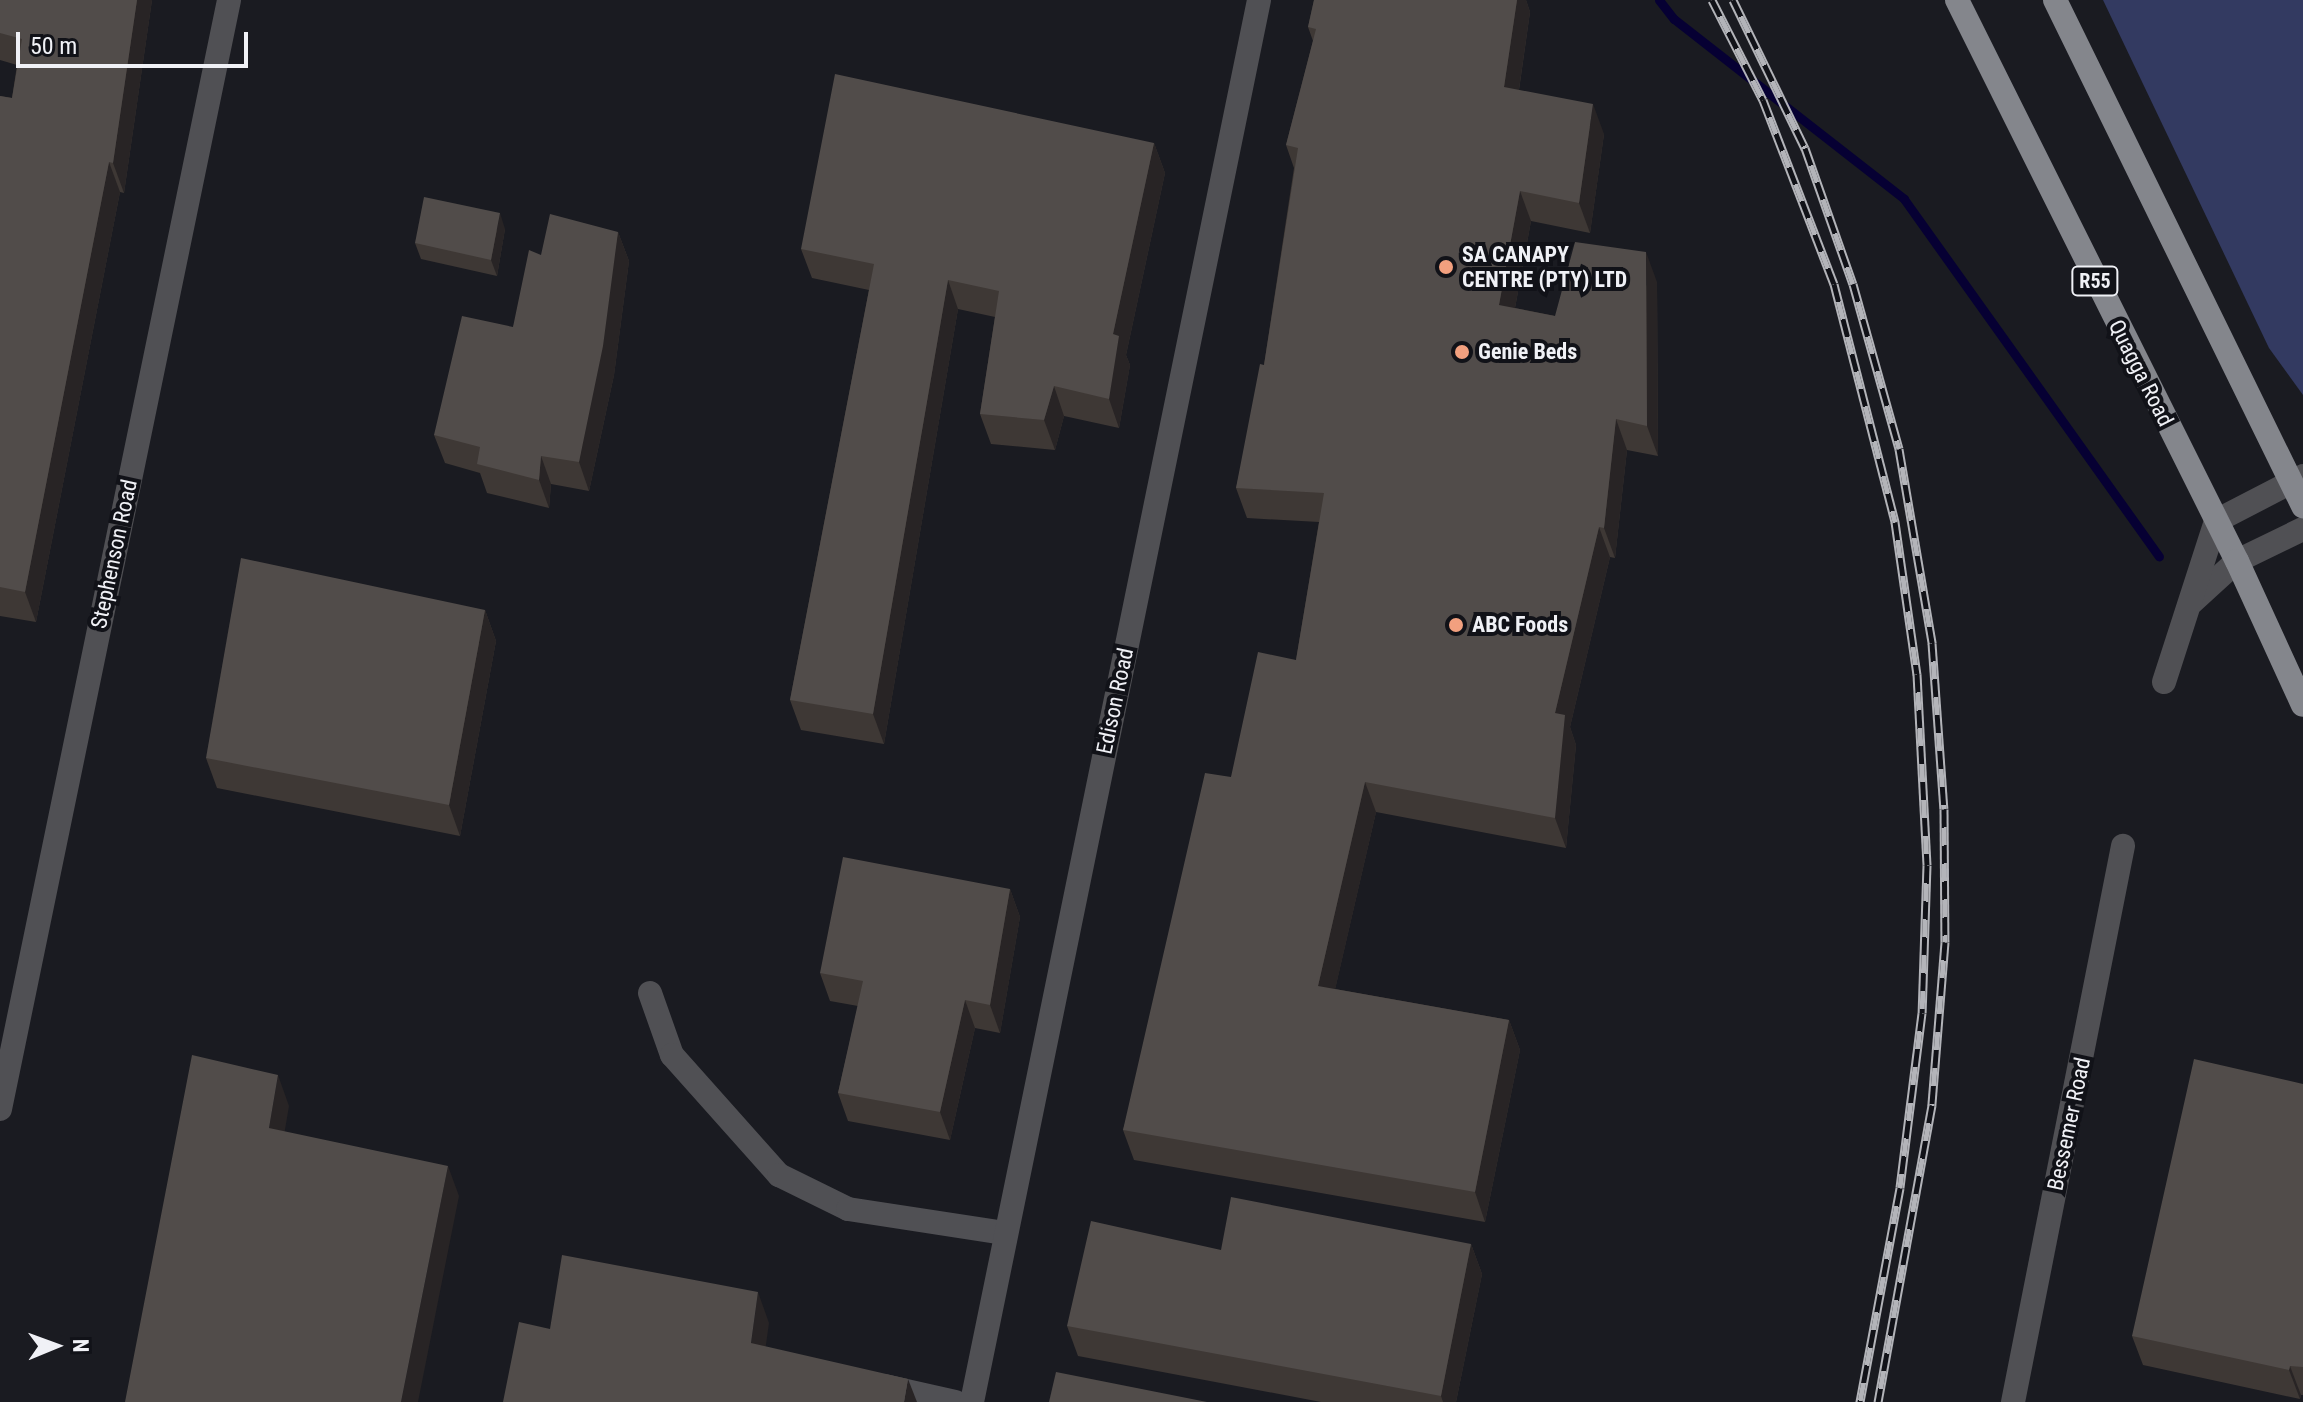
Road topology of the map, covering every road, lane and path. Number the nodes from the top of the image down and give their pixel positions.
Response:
1 (229, 0) edge
2 (1259, 0) edge
3 (1957, 0) edge
4 (2055, 0) edge
5 (2296, 477) edge
6 (2303, 506) edge
7 (2216, 521) junction
8 (2303, 529) edge
9 (2237, 561) junction
10 (2192, 602) junction
11 (2164, 682) dead end
12 (2303, 705) edge
13 (2123, 846) dead end
14 (650, 993) dead end
15 (0, 1109) edge
16 (1005, 1233) junction
17 (853, 1379) edge
18 (955, 1402) edge
19 (972, 1402) edge
20 (2013, 1402) edge

1 - 15 street, Stephenson Road
2 - 16 street, Edison Road
3 - 7 main road, Quagga Road / R55
4 - 5 main road
5 - 6 main road
5 - 7 street
7 - 9 main road, Quagga Road / R55
7 - 10 street
8 - 9 street
9 - 10 street
9 - 12 main road, Quagga Road / R55
10 - 11 street
13 - 20 street, Bessemer Road
14 - 16 street
16 - 19 street, Edison Road
17 - 18 street

